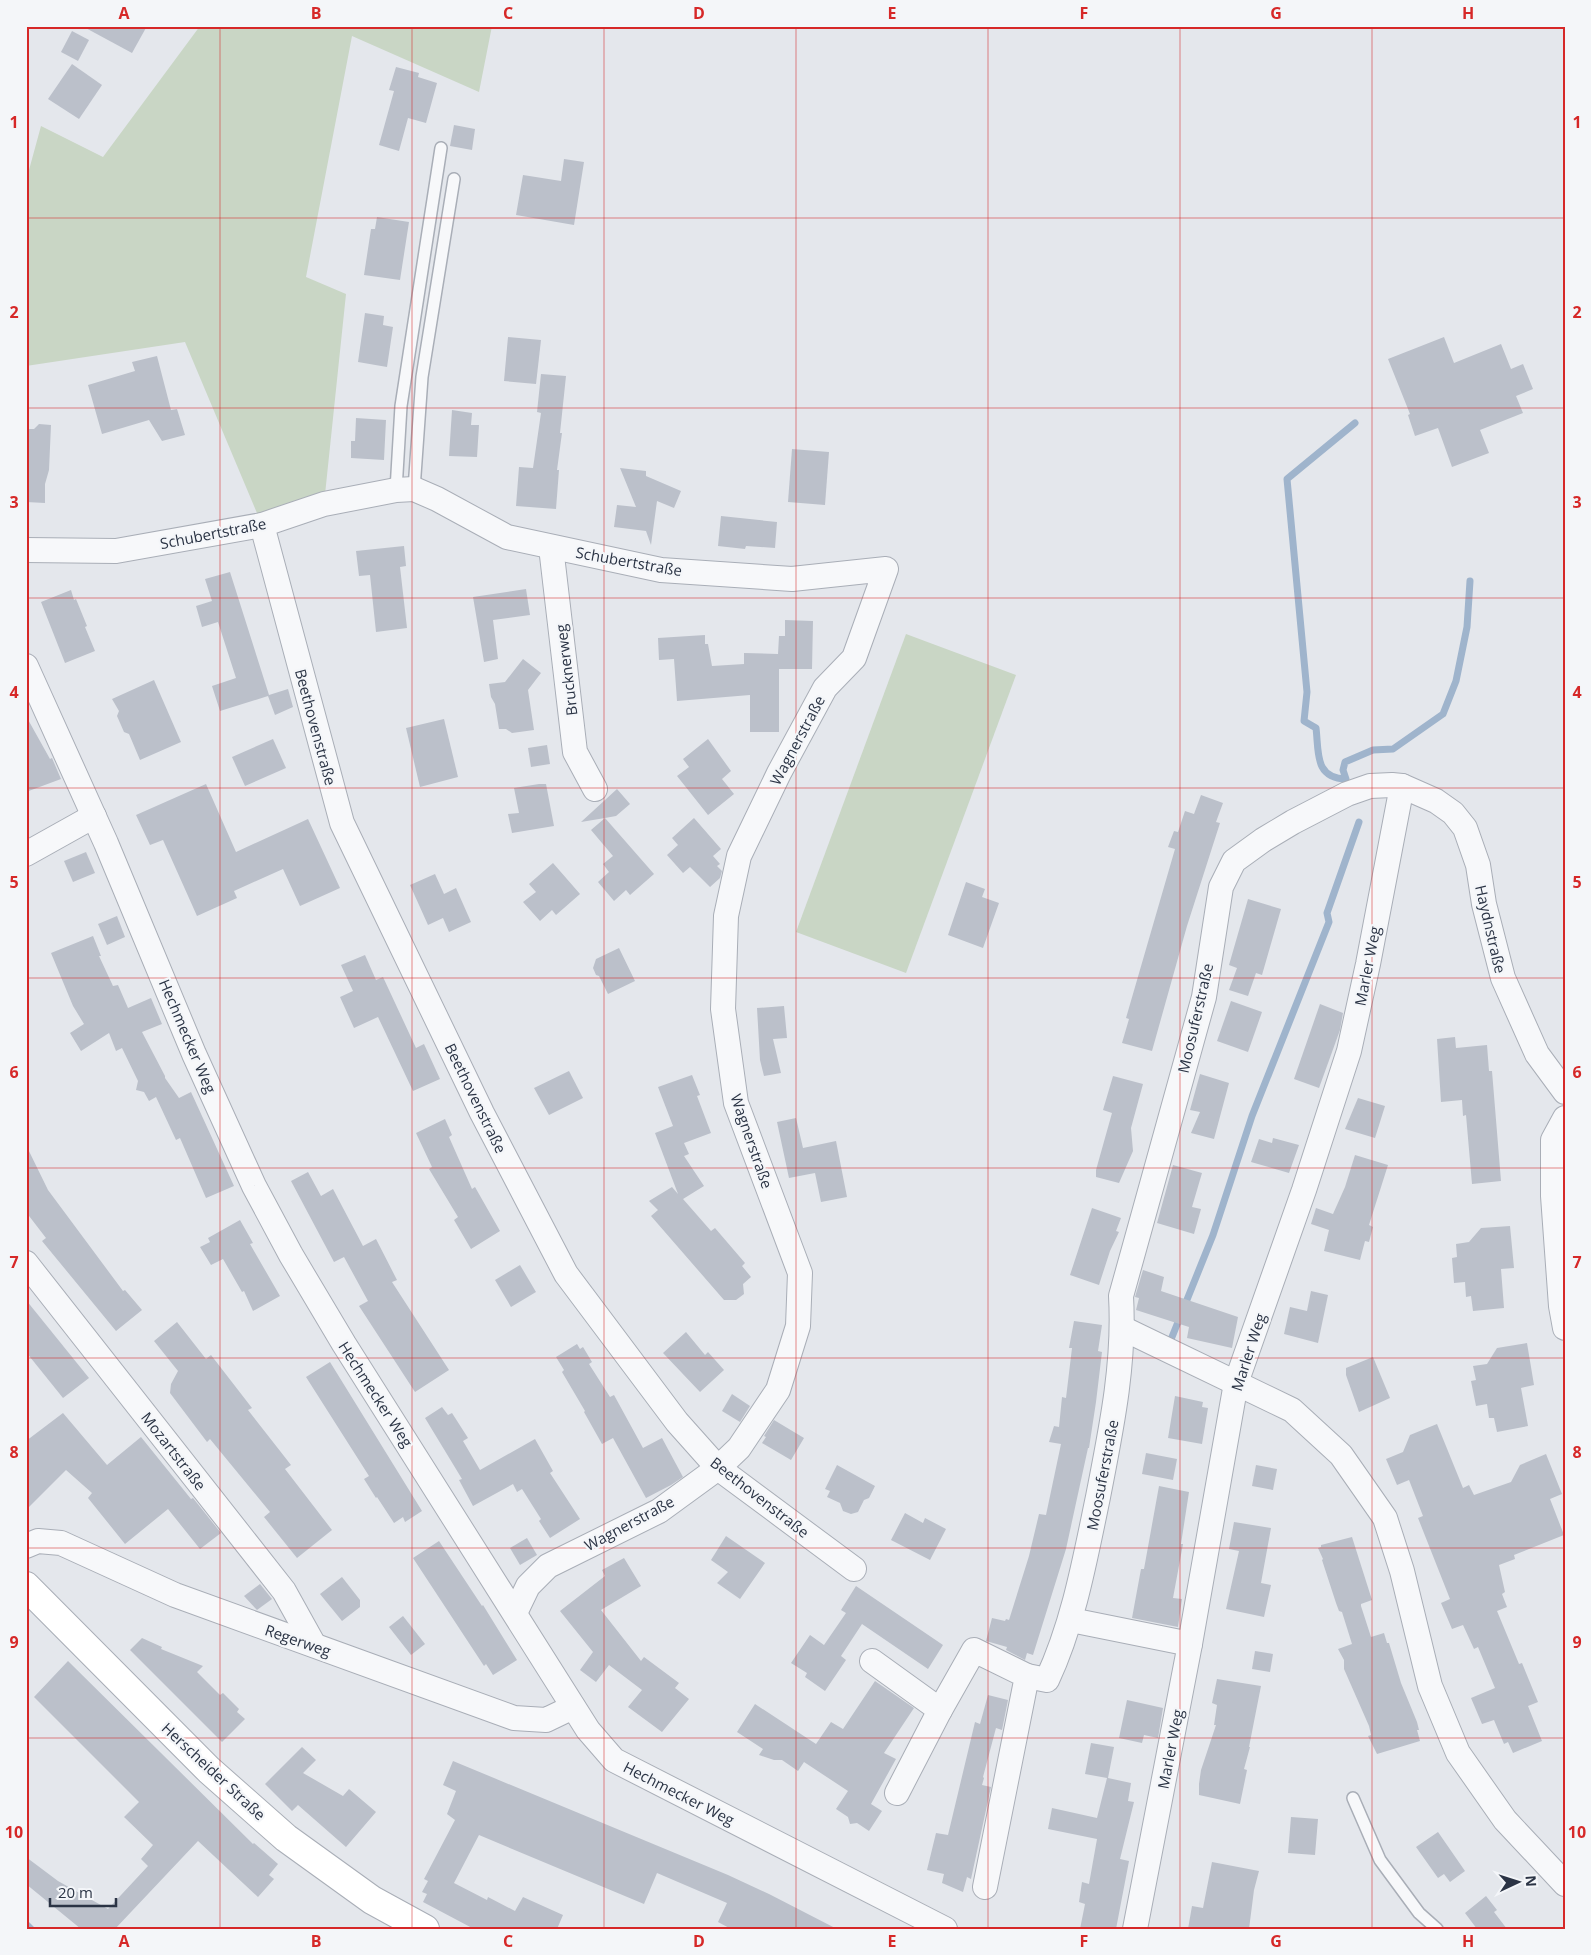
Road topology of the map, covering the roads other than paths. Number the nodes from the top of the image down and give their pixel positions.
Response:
1 (441, 148) dead end
2 (454, 178) dead end
3 (404, 489) junction
4 (262, 525) junction
5 (551, 547) junction
6 (26, 550) edge
7 (886, 569) joint
8 (26, 666) edge
9 (1402, 786) junction
10 (595, 789) dead end
11 (94, 816) junction
12 (26, 854) edge
13 (1565, 1092) edge
14 (1565, 1118) edge
15 (26, 1262) edge
16 (1122, 1328) junction
17 (1565, 1328) edge
18 (1236, 1383) junction
19 (718, 1468) junction
20 (26, 1546) edge
21 (854, 1568) dead end
22 (26, 1586) edge
23 (515, 1613) junction
24 (1071, 1620) junction
25 (1190, 1644) junction
26 (314, 1645) junction
27 (872, 1661) dead end
28 (1027, 1676) junction
29 (574, 1707) junction
30 (940, 1710) junction
31 (897, 1793) dead end
32 (1353, 1798) dead end
33 (1565, 1884) edge
34 (985, 1887) dead end
35 (425, 1929) edge
36 (945, 1929) edge
37 (1135, 1929) edge
38 (1437, 1929) edge

1 - 3 lane
2 - 3 lane
3 - 4 street, Schubertstraße
3 - 5 street, Schubertstraße
4 - 6 street, Schubertstraße
4 - 19 street, Beethovenstraße
5 - 7 street, Schubertstraße
5 - 10 street, Brucknerweg
7 - 19 street, Wagnerstraße
8 - 11 street, Hechmecker Weg
9 - 13 street, Haydnstraße
9 - 16 street, Moosuferstraße
9 - 18 street, Marler Weg
11 - 12 street
11 - 23 street, Hechmecker Weg
14 - 17 street
15 - 26 street, Mozartstraße
16 - 18 street
16 - 24 street, Moosuferstraße
18 - 25 street, Marler Weg
18 - 33 street
19 - 21 street, Beethovenstraße
19 - 23 street, Wagnerstraße
20 - 26 street, Regerweg
22 - 35 main road, Herscheider Straße
23 - 29 street, Hechmecker Weg
24 - 25 street
24 - 28 street, Moosuferstraße
25 - 37 street, Marler Weg
26 - 29 street, Regerweg
27 - 30 street
28 - 30 street, Moosuferstraße
28 - 34 street
29 - 36 street, Hechmecker Weg
30 - 31 street
32 - 38 lane

